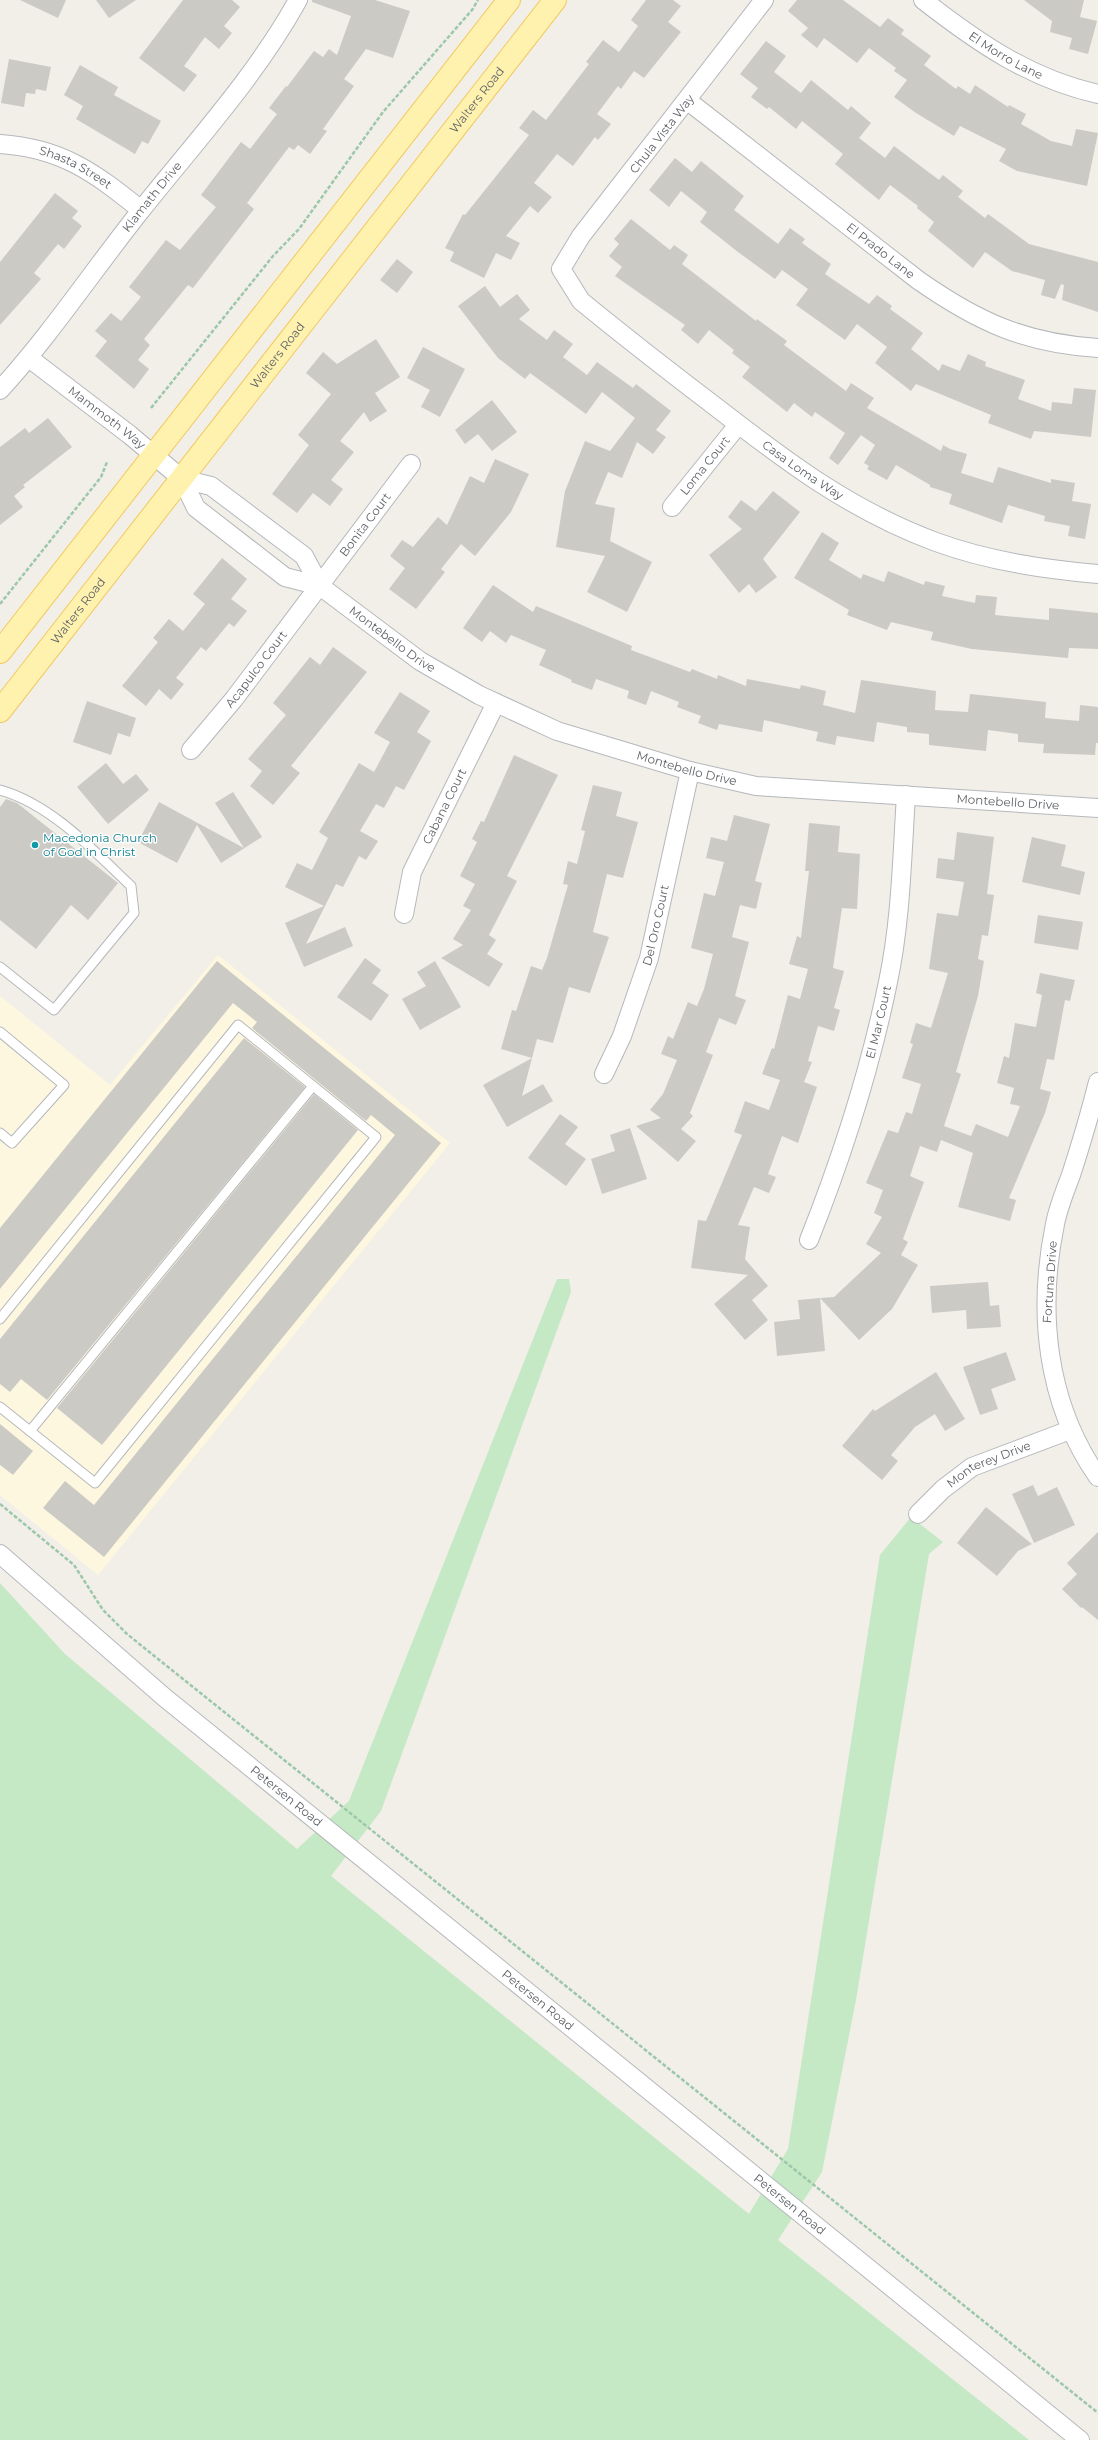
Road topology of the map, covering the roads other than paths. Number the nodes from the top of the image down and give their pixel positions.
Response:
1 (298, 0) edge
2 (509, 0) edge
3 (555, 0) edge
4 (764, 0) edge
5 (923, 0) edge
6 (1098, 94) edge
7 (688, 100) junction
8 (0, 144) edge
9 (141, 210) junction
10 (561, 269) joint
11 (1098, 348) edge
12 (29, 358) junction
13 (0, 390) edge
14 (738, 425) junction
15 (154, 455) junction
16 (412, 464) dead end
17 (182, 479) junction
18 (672, 507) dead end
19 (1098, 574) edge
20 (320, 586) junction
21 (0, 652) edge
22 (496, 703) junction
23 (0, 711) edge
24 (191, 750) dead end
25 (690, 772) junction
26 (0, 790) edge
27 (906, 795) junction
28 (1098, 808) edge
29 (404, 914) dead end
30 (0, 967) edge
31 (0, 1032) edge
32 (604, 1074) dead end
33 (1098, 1082) edge
34 (313, 1086) junction
35 (0, 1133) edge
36 (809, 1240) dead end
37 (0, 1318) edge
38 (0, 1407) edge
39 (1070, 1430) junction
40 (30, 1431) junction
41 (1098, 1477) edge
42 (918, 1514) dead end
43 (0, 1554) edge
44 (1080, 2440) edge

1 - 9 street, Klamath Drive
2 - 15 main road
3 - 17 main road, Walters Road
4 - 7 street, Chula Vista Way
5 - 6 street, El Morro Lane
7 - 10 street, Chula Vista Way
7 - 11 street, El Prado Lane
8 - 9 street, Shasta Street
9 - 12 street, Klamath Drive
10 - 14 street, Casa Loma Way
12 - 13 street, Klamath Drive
12 - 15 street, Mammoth Way
14 - 18 street, Loma Court
14 - 19 street, Casa Loma Way
15 - 17 street, Mammoth Way
15 - 21 main road
16 - 20 street, Bonita Court
17 - 20 street, Montebello Drive
17 - 20 street, Montebello Drive
17 - 23 main road, Walters Road
20 - 22 street, Montebello Drive
20 - 24 street, Acapulco Court
22 - 25 street, Montebello Drive
22 - 29 street, Cabana Court
25 - 27 street, Montebello Drive
25 - 32 street, Del Oro Court
26 - 30 lane
27 - 28 street, Montebello Drive
27 - 36 street, El Mar Court
31 - 35 lane
33 - 39 street, Fortuna Drive
34 - 37 lane
34 - 40 lane
34 - 40 lane
38 - 40 lane
39 - 41 street, Fortuna Drive
39 - 42 street, Monterey Drive
43 - 44 street, Petersen Road

